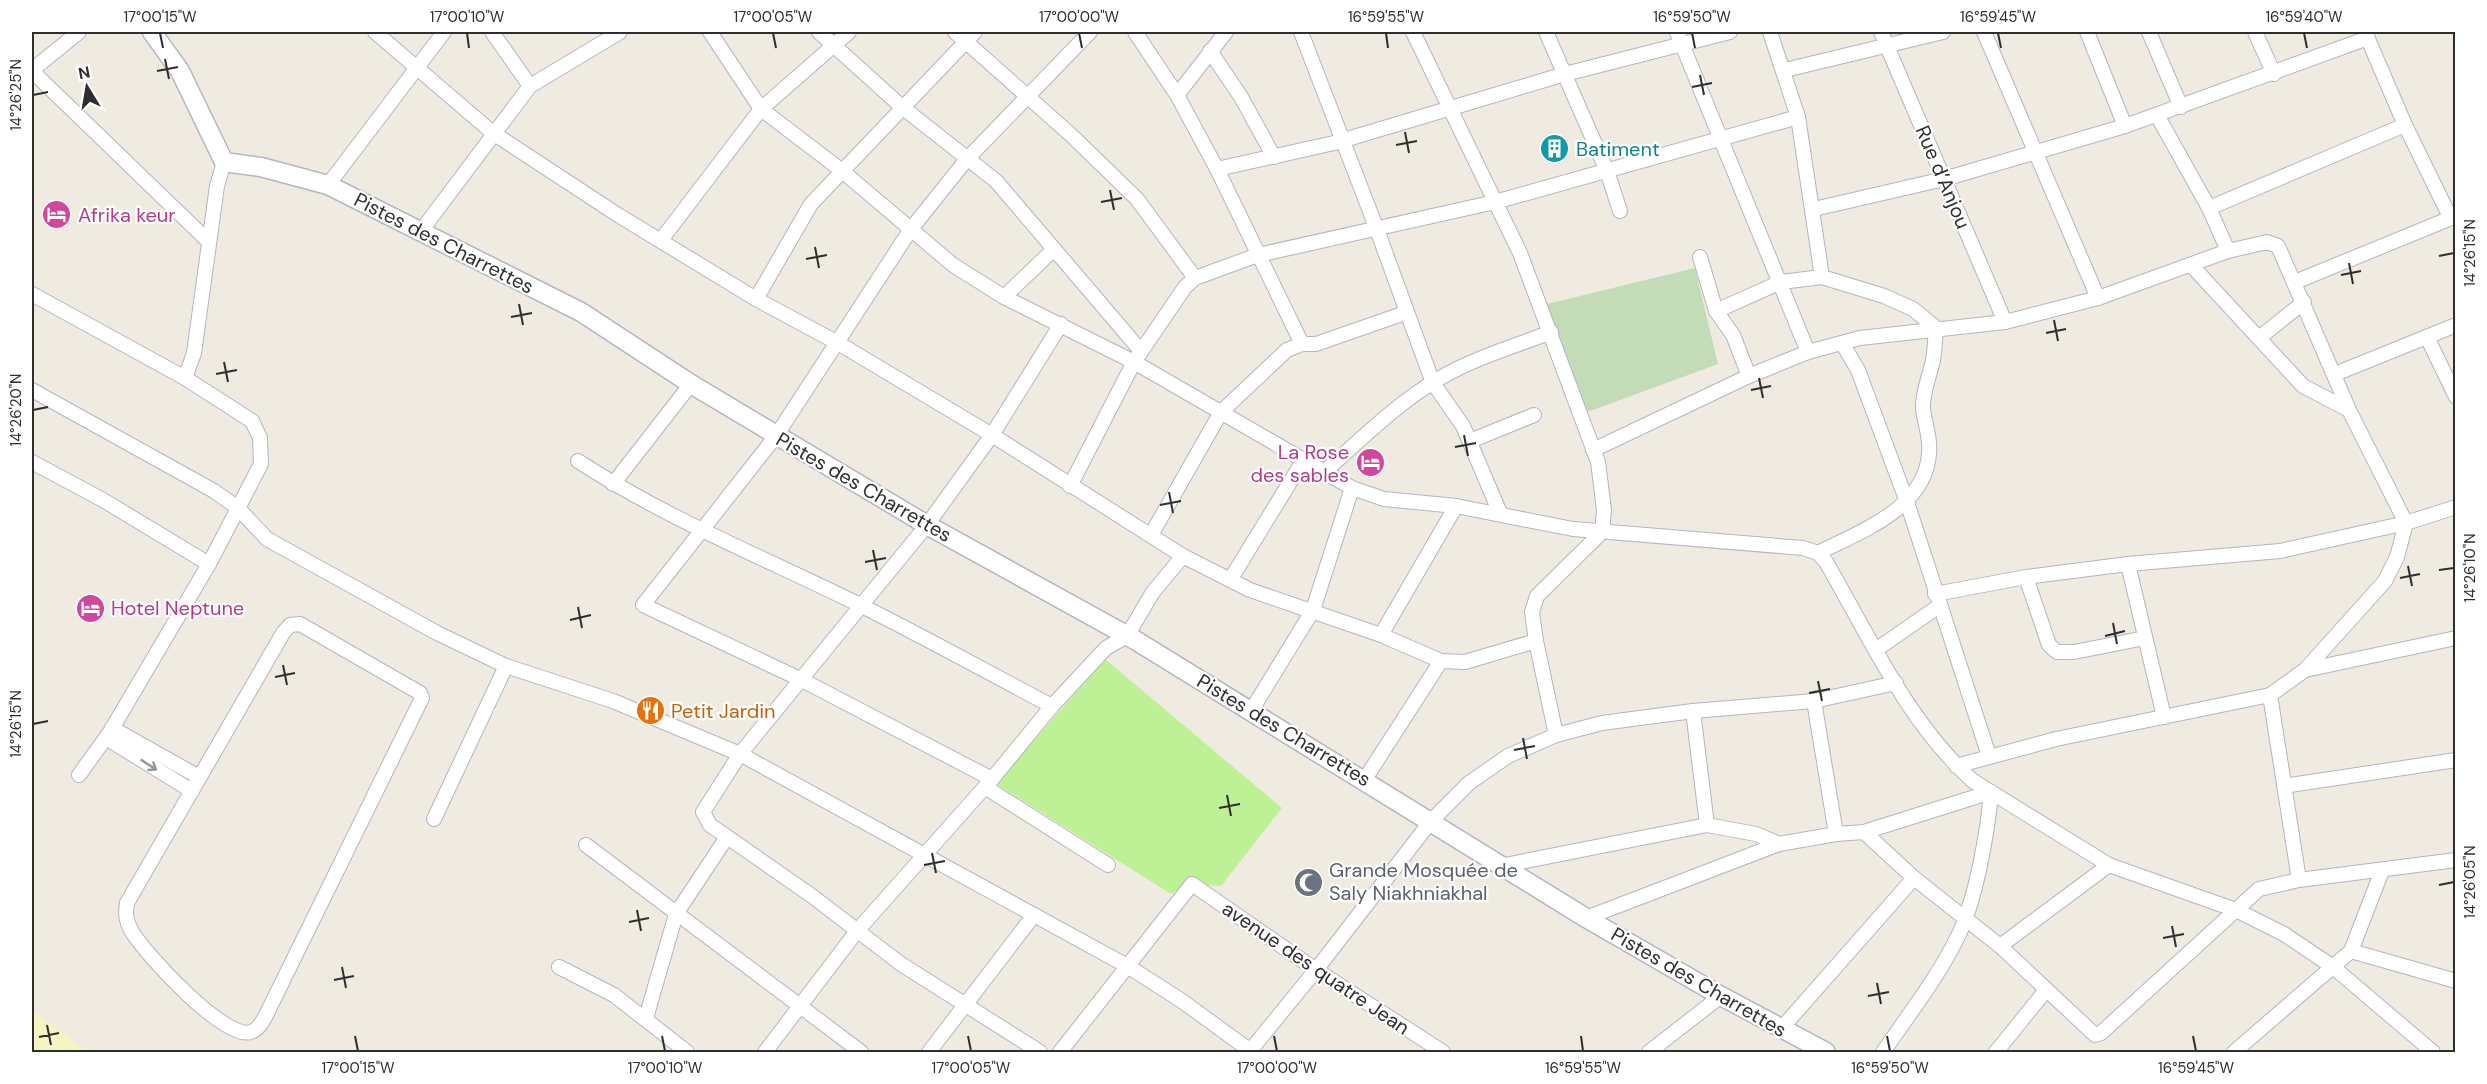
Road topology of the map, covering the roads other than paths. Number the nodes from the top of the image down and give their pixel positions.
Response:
1 (80, 32) edge
2 (152, 32) edge
3 (375, 32) edge
4 (444, 32) edge
5 (492, 32) edge
6 (710, 32) edge
7 (819, 32) edge
8 (849, 32) edge
9 (1090, 32) edge
10 (1135, 32) edge
11 (1226, 32) edge
12 (1301, 32) edge
13 (1413, 32) edge
14 (1546, 32) edge
15 (1730, 32) edge
16 (1770, 32) edge
17 (1943, 32) edge
18 (1984, 32) edge
19 (2087, 32) edge
20 (2149, 32) edge
21 (2255, 32) edge
22 (611, 34) edge
23 (965, 35) edge
24 (2366, 35) edge
25 (1679, 38) edge
26 (1884, 38) edge
27 (834, 47) junction
28 (1210, 51) junction
29 (416, 69) junction
30 (32, 70) edge
31 (1785, 70) junction
32 (1565, 74) junction
33 (2274, 74) junction
34 (530, 86) junction
35 (1177, 95) junction
36 (1029, 97) junction
37 (902, 107) junction
38 (2181, 107) junction
39 (761, 109) junction
40 (1451, 109) junction
41 (2157, 114) junction
42 (1798, 117) junction
43 (2405, 125) junction
44 (2125, 126) junction
45 (493, 133) junction
46 (1723, 139) junction
47 (1343, 140) junction
48 (2036, 152) junction
49 (1274, 157) junction
50 (967, 159) junction
51 (224, 162) junction
52 (1217, 169) junction
53 (841, 170) junction
54 (1607, 171) junction
55 (1944, 179) junction
56 (328, 186) junction
57 (1495, 202) junction
58 (2209, 208) junction
59 (1814, 209) junction
60 (1620, 211) dead end
61 (2453, 217) edge
62 (1377, 227) junction
63 (911, 229) junction
64 (421, 231) junction
65 (661, 240) junction
66 (209, 242) junction
67 (1054, 249) junction
68 (2228, 251) junction
69 (1258, 255) junction
70 (1700, 257) dead end
71 (2191, 265) junction
72 (1822, 277) junction
73 (1195, 278) junction
74 (1781, 282) junction
75 (2295, 282) junction
76 (32, 294) edge
77 (1004, 297) junction
78 (2098, 298) junction
79 (756, 299) junction
80 (2304, 302) junction
81 (1716, 311) junction
82 (1405, 313) junction
83 (2005, 322) junction
84 (1061, 324) junction
85 (2456, 325) edge
86 (1936, 328) junction
87 (1551, 332) junction
88 (2427, 337) junction
89 (2259, 338) junction
90 (838, 343) junction
91 (1842, 343) junction
92 (1302, 344) junction
93 (1808, 352) junction
94 (1138, 357) junction
95 (2335, 374) junction
96 (1749, 376) junction
97 (185, 378) junction
98 (1433, 383) junction
99 (691, 384) junction
100 (32, 390) edge
101 (2456, 397) edge
102 (2349, 410) junction
103 (1221, 412) junction
104 (1534, 415) dead end
105 (992, 435) junction
106 (776, 436) junction
107 (1470, 441) junction
108 (1593, 450) junction
109 (578, 461) dead end
110 (1303, 461) junction
111 (32, 462) edge
112 (1323, 473) junction
113 (613, 484) junction
114 (1070, 486) junction
115 (1352, 488) junction
116 (1907, 502) junction
117 (1456, 506) junction
118 (238, 508) junction
119 (2454, 512) edge
120 (1500, 513) junction
121 (2406, 523) junction
122 (927, 525) junction
123 (703, 531) junction
124 (1602, 532) junction
125 (1151, 535) junction
126 (1818, 553) junction
127 (1183, 556) junction
128 (209, 564) junction
129 (2128, 564) junction
130 (2026, 577) junction
131 (1230, 580) junction
132 (1937, 600) junction
133 (863, 606) junction
134 (1313, 610) junction
135 (1381, 635) junction
136 (1127, 636) junction
137 (2145, 638) junction
138 (2456, 638) edge
139 (1536, 641) junction
140 (1877, 649) junction
141 (1441, 661) junction
142 (506, 666) junction
143 (2306, 670) junction
144 (802, 680) junction
145 (1896, 683) junction
146 (2270, 695) junction
147 (1814, 701) junction
148 (1052, 706) junction
149 (1251, 711) junction
150 (1693, 711) junction
151 (2164, 717) junction
152 (109, 733) junction
153 (1556, 735) junction
154 (740, 754) junction
155 (1989, 756) junction
156 (2456, 759) edge
157 (1956, 766) junction
158 (79, 775) dead end
159 (199, 777) junction
160 (1365, 779) junction
161 (989, 783) junction
162 (2284, 786) junction
163 (192, 791) junction
164 (1990, 792) junction
165 (434, 819) dead end
166 (1431, 821) junction
167 (1707, 825) junction
168 (1864, 832) junction
169 (1836, 834) junction
170 (727, 837) junction
171 (1779, 844) junction
172 (586, 845) dead end
173 (926, 854) junction
174 (2456, 860) edge
175 (1108, 865) dead end
176 (2109, 865) junction
177 (1500, 866) junction
178 (2382, 871) junction
179 (1914, 878) junction
180 (2299, 880) junction
181 (2236, 910) junction
182 (676, 914) junction
183 (1034, 915) junction
184 (1587, 918) junction
185 (1965, 918) junction
186 (858, 931) junction
187 (2000, 946) junction
188 (2351, 951) junction
189 (1130, 966) junction
190 (559, 967) dead end
191 (2333, 967) junction
192 (1316, 970) junction
193 (2456, 981) edge
194 (2046, 990) junction
195 (1721, 996) junction
196 (964, 1006) junction
197 (801, 1007) junction
198 (646, 1018) junction
199 (1781, 1029) junction
200 (1421, 1047) edge
201 (1250, 1052) edge
202 (687, 1053) edge
203 (765, 1053) edge
204 (861, 1053) edge
205 (929, 1053) edge
206 (1040, 1053) edge
207 (1060, 1053) edge
208 (1443, 1053) edge
209 (1649, 1053) edge
210 (1826, 1053) edge
211 (1883, 1053) edge
212 (1996, 1053) edge
213 (2234, 1053) edge
214 (2433, 1053) edge

1 - 30 street
2 - 51 main road
3 - 29 street
4 - 29 street
5 - 34 street
6 - 39 street
7 - 27 street
8 - 27 street
9 - 36 street
10 - 35 street
11 - 28 street
12 - 47 street
13 - 40 street
14 - 32 street
15 - 25 street
16 - 31 street
17 - 26 street
18 - 48 street
19 - 44 street
20 - 38 street
21 - 33 street
22 - 34 street
23 - 36 street
23 - 37 street
24 - 33 street
24 - 43 street
25 - 32 street
25 - 46 street
26 - 31 street
26 - 55 street, Rue d’Anjou
27 - 37 street
27 - 39 street
28 - 35 street
28 - 49 street
29 - 45 street
29 - 56 street
30 - 66 street
31 - 42 street
32 - 40 street
32 - 54 street
33 - 38 street
34 - 45 street
35 - 52 street
36 - 50 street
36 - 73 street
37 - 50 street
37 - 53 street
38 - 41 street
39 - 53 street
39 - 65 street
40 - 47 street
40 - 57 street
41 - 44 street
41 - 58 street
42 - 46 street
42 - 59 street
43 - 58 street
43 - 61 street
44 - 48 street
45 - 64 street
45 - 65 street
46 - 54 street
46 - 74 street
47 - 49 street
47 - 62 street
48 - 55 street
48 - 78 street
49 - 52 street
50 - 63 street
50 - 67 street
51 - 56 main road, Pistes des Charrettes
51 - 66 street
52 - 69 street
53 - 63 street
53 - 79 street
54 - 57 street
54 - 60 street
55 - 59 street
55 - 83 street, Rue d’Anjou
56 - 64 main road, Pistes des Charrettes
57 - 62 street
57 - 87 street
58 - 68 street
59 - 72 street
61 - 75 street
62 - 69 street
62 - 82 street
63 - 77 street
63 - 90 street
64 - 99 main road, Pistes des Charrettes
65 - 79 street
66 - 97 street
67 - 77 street
67 - 94 street
68 - 71 street
68 - 75 street
69 - 73 street
69 - 92 street
70 - 81 street
71 - 78 street
71 - 89 street
72 - 74 street
72 - 86 street
73 - 94 street
74 - 81 street
74 - 93 street
75 - 80 street
76 - 97 street
77 - 84 street
78 - 83 street
79 - 90 street
80 - 89 street
80 - 95 street
81 - 96 street
82 - 92 street
82 - 98 street
83 - 86 street
84 - 94 street
84 - 105 street
85 - 88 street
86 - 91 street
86 - 116 street
87 - 98 street
87 - 108 street
88 - 95 street
88 - 101 street
89 - 102 street
90 - 105 street
90 - 106 street
91 - 93 street
91 - 116 street
92 - 103 street
93 - 96 street
94 - 103 street
94 - 114 street
95 - 102 street
96 - 108 street
97 - 118 street
98 - 107 street
98 - 112 street
99 - 106 main road, Pistes des Charrettes
99 - 113 street
100 - 118 street
102 - 121 street
103 - 110 street
103 - 125 street
104 - 107 street
105 - 114 street
105 - 122 street
106 - 122 main road, Pistes des Charrettes
106 - 123 street
107 - 120 street
108 - 124 street
109 - 113 street
110 - 112 street
110 - 131 street
111 - 128 street
112 - 115 street
113 - 123 street
114 - 125 street
115 - 117 street
115 - 134 street
116 - 126 street
116 - 132 street
117 - 120 street
117 - 135 street
118 - 128 street
118 - 142 street
119 - 121 street
120 - 124 street
121 - 129 street
121 - 143 street
122 - 133 street
122 - 136 main road, Pistes des Charrettes
123 - 133 street
123 - 144 street
124 - 126 street
124 - 139 street
125 - 127 street
126 - 140 street
127 - 131 street
127 - 136 street
128 - 152 street
129 - 130 street
129 - 137 street
130 - 132 street
130 - 137 street
131 - 134 street
132 - 140 street
132 - 155 street
133 - 144 street
133 - 148 street
134 - 135 street
134 - 149 street
135 - 141 street
136 - 148 street
136 - 149 main road, Pistes des Charrettes
137 - 151 street
138 - 143 street
139 - 141 street
139 - 153 street
140 - 145 street
141 - 160 street
142 - 154 street
142 - 165 street
143 - 146 street
144 - 154 street
144 - 161 street
145 - 147 street
145 - 157 street
146 - 151 street
146 - 162 street
147 - 150 street
147 - 169 street
148 - 161 street
149 - 160 main road, Pistes des Charrettes
150 - 153 street
150 - 167 street
151 - 155 street
152 - 158 street
152 - 159 street
152 -> 163 street
153 - 166 street
154 - 170 street
154 - 173 street
155 - 157 street
156 - 162 street
157 - 164 street
159 - 163 street
159 - 163 street
160 - 166 main road, Pistes des Charrettes
161 - 173 street
161 - 175 street
162 - 180 street
164 - 168 street
164 - 176 street
164 - 185 street
166 - 177 main road, Pistes des Charrettes
166 - 192 street
167 - 171 street
167 - 177 street
168 - 169 street
168 - 179 street
169 - 171 street
170 - 182 street
170 - 186 street
171 - 184 street
172 - 182 street
173 - 183 street
173 - 186 street
174 - 178 street
176 - 181 street
176 - 187 street
177 - 184 main road, Pistes des Charrettes
178 - 180 street
178 - 188 street
179 - 185 street
179 - 199 street
180 - 181 street
181 - 191 street
181 - 194 street
182 - 197 street
182 - 198 street
183 - 189 street
183 - 196 street
184 - 195 main road, Pistes des Charrettes
185 - 187 street
185 - 211 street
186 - 196 street
186 - 197 street
187 - 194 street
188 - 191 street
188 - 193 street
189 - 192 street, avenue des quatre Jean
189 - 201 street
189 - 207 street
190 - 198 street
191 - 213 street
191 - 214 street
192 - 200 street, avenue des quatre Jean
192 - 201 street
194 - 212 street
195 - 199 main road, Pistes des Charrettes
195 - 209 street
196 - 205 street
196 - 206 street
197 - 203 street
197 - 204 street
198 - 202 street
199 - 210 main road, Pistes des Charrettes
200 - 208 street, avenue des quatre Jean

